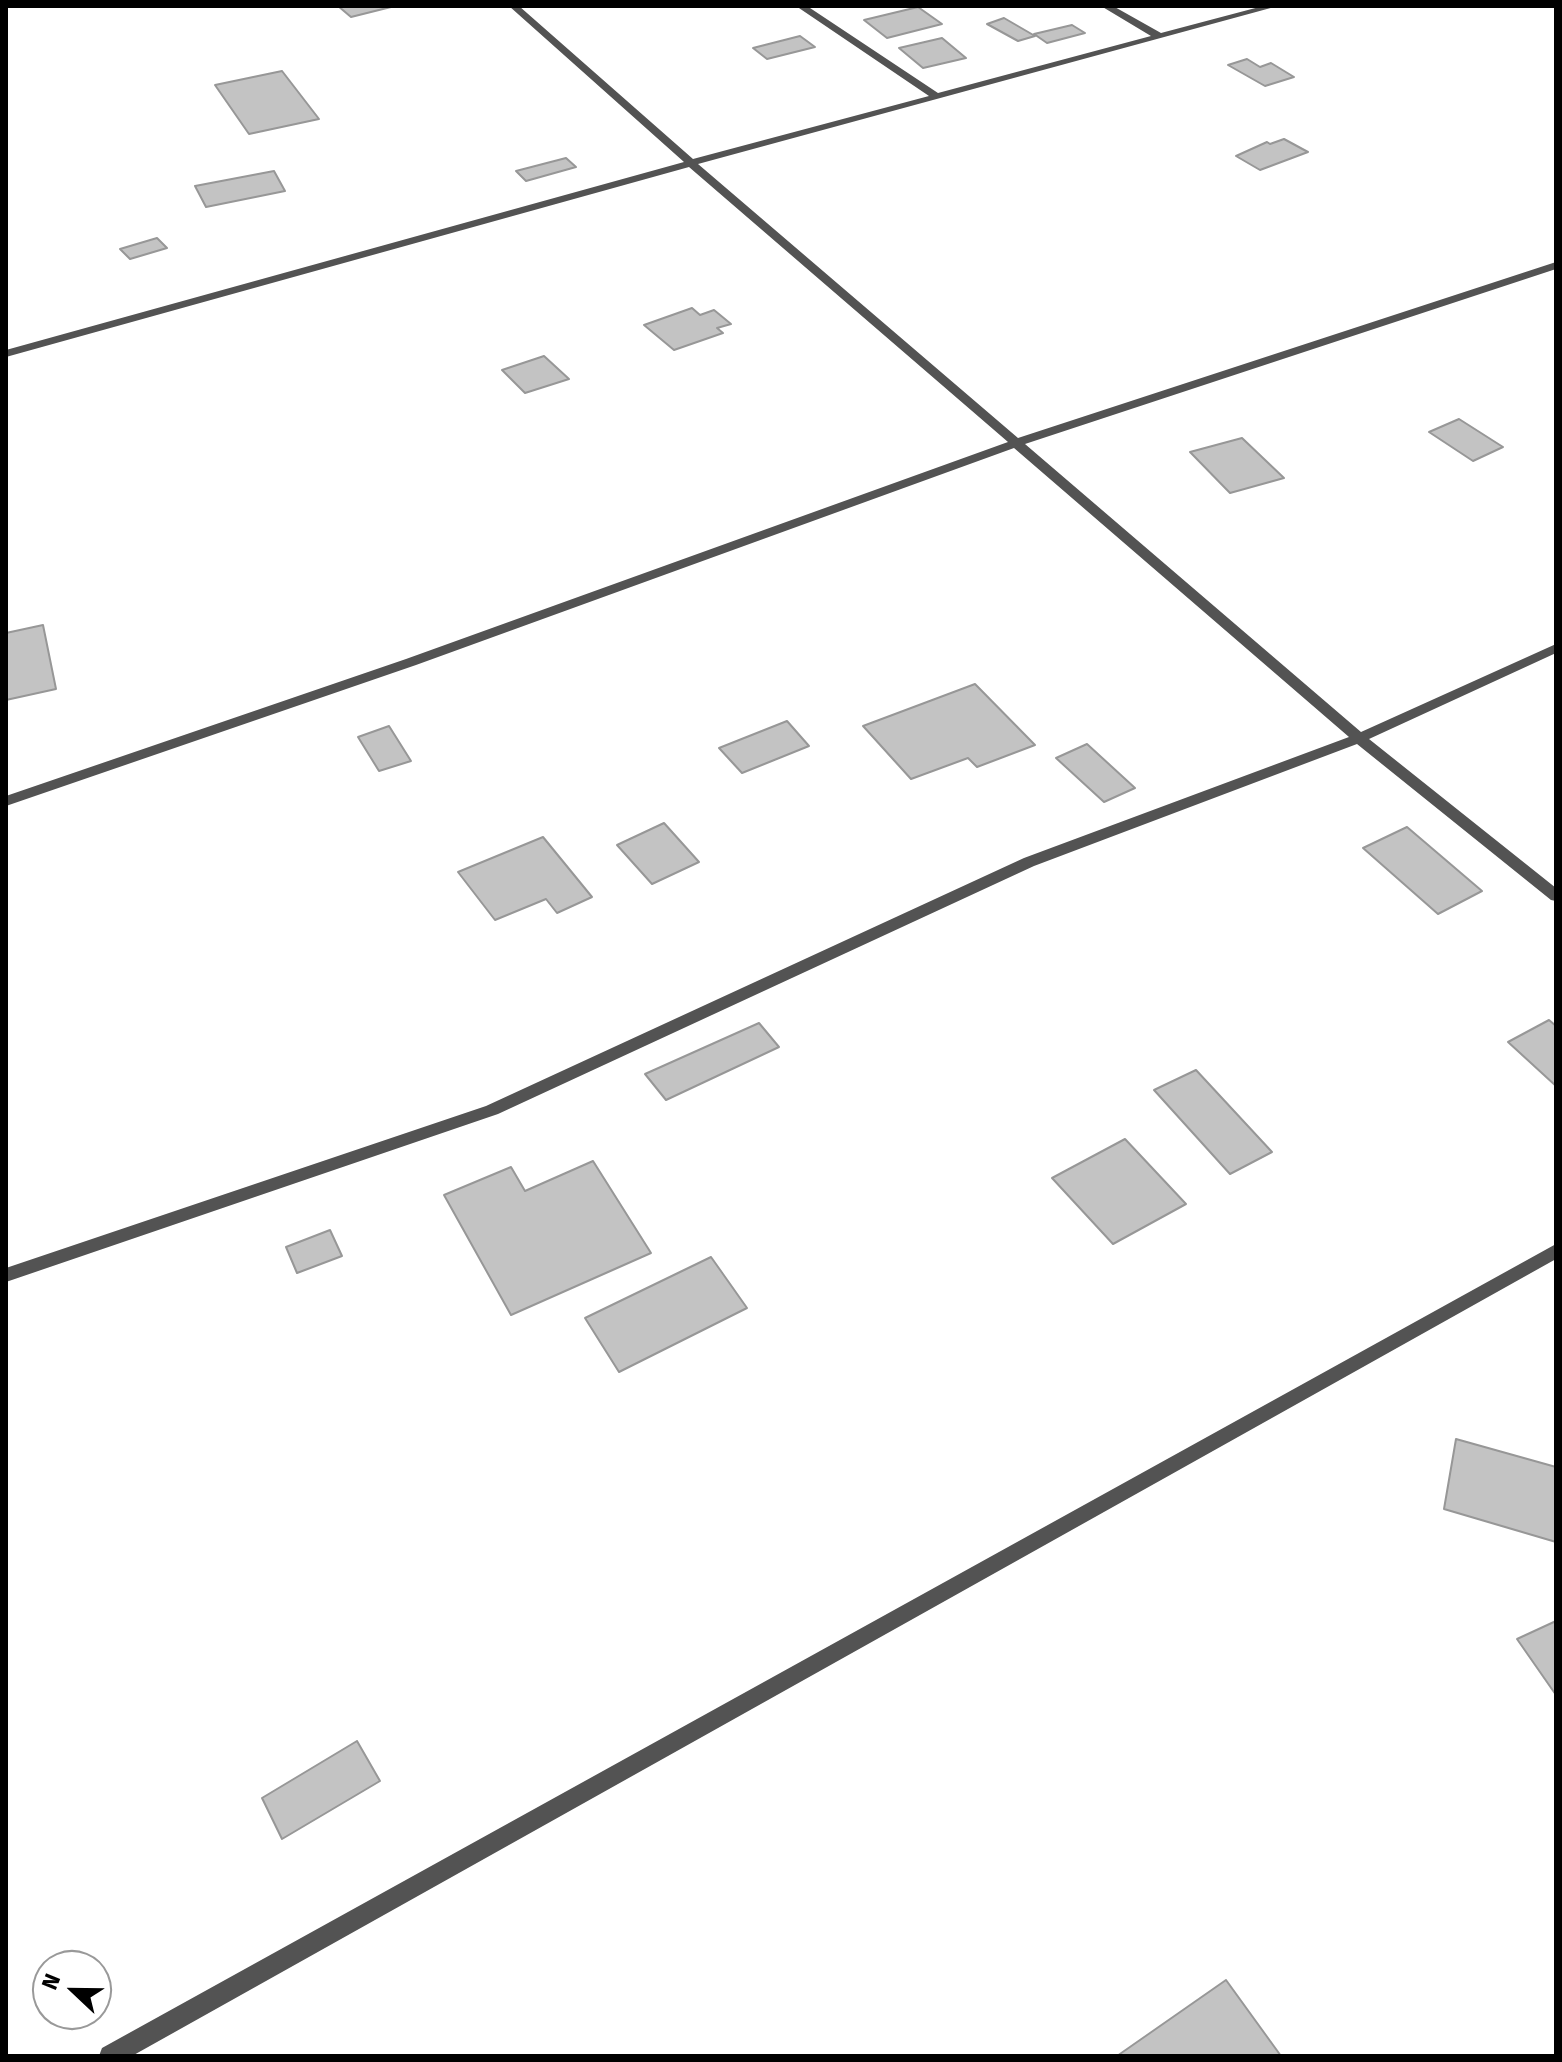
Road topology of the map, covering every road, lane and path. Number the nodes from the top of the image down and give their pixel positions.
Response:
1 (514, 6) edge
2 (801, 6) edge
3 (1106, 6) edge
4 (1273, 6) edge
5 (1160, 37) junction
6 (936, 96) junction
7 (691, 163) junction
8 (1556, 265) edge
9 (6, 354) edge
10 (1016, 443) junction
11 (1556, 648) edge
12 (1359, 738) junction
13 (6, 801) edge
14 (1556, 896) edge
15 (1556, 1251) edge
16 (6, 1275) edge
17 (110, 2056) edge

1 - 7 street
2 - 6 street
3 - 5 street
4 - 5 street
5 - 6 street
6 - 7 street
7 - 9 street
7 - 10 street
8 - 10 street
10 - 12 street
10 - 13 street
11 - 12 street
12 - 14 street
12 - 16 street
15 - 17 street

